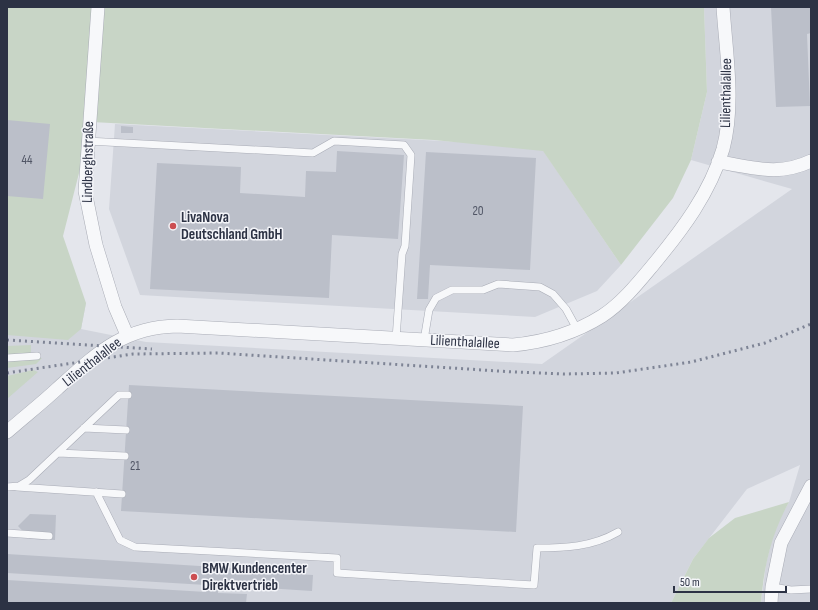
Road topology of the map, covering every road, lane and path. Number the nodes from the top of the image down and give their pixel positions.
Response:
1 (98, 7) edge
2 (723, 7) edge
3 (87, 141) junction
4 (811, 161) edge
5 (718, 162) junction
6 (577, 329) junction
7 (127, 335) junction
8 (396, 339) junction
9 (424, 340) junction
10 (37, 356) dead end
11 (7, 358) edge
12 (128, 395) dead end
13 (84, 428) junction
14 (126, 430) dead end
15 (7, 432) edge
16 (58, 453) junction
17 (125, 456) dead end
18 (811, 486) edge
19 (7, 487) edge
20 (96, 492) junction
21 (122, 494) dead end
22 (618, 532) dead end
23 (7, 533) edge
24 (49, 536) dead end
25 (772, 587) junction
26 (811, 589) edge
27 (771, 603) edge

1 - 3 street, Lindberghstraße
2 - 5 street, Lilienthalallee
3 - 7 street, Lindberghstraße
3 - 8 lane
4 - 5 street
5 - 6 street, Lilienthalallee
6 - 9 street, Lilienthalallee
6 - 9 lane
7 - 8 street, Lilienthalallee
7 - 15 street, Lilienthalallee
8 - 9 street, Lilienthalallee
10 - 11 lane
12 - 13 lane
13 - 14 lane
13 - 16 lane
16 - 17 lane
16 - 19 lane
18 - 25 street
19 - 20 lane
20 - 21 lane
20 - 22 lane
23 - 24 lane
25 - 26 lane
25 - 27 street

